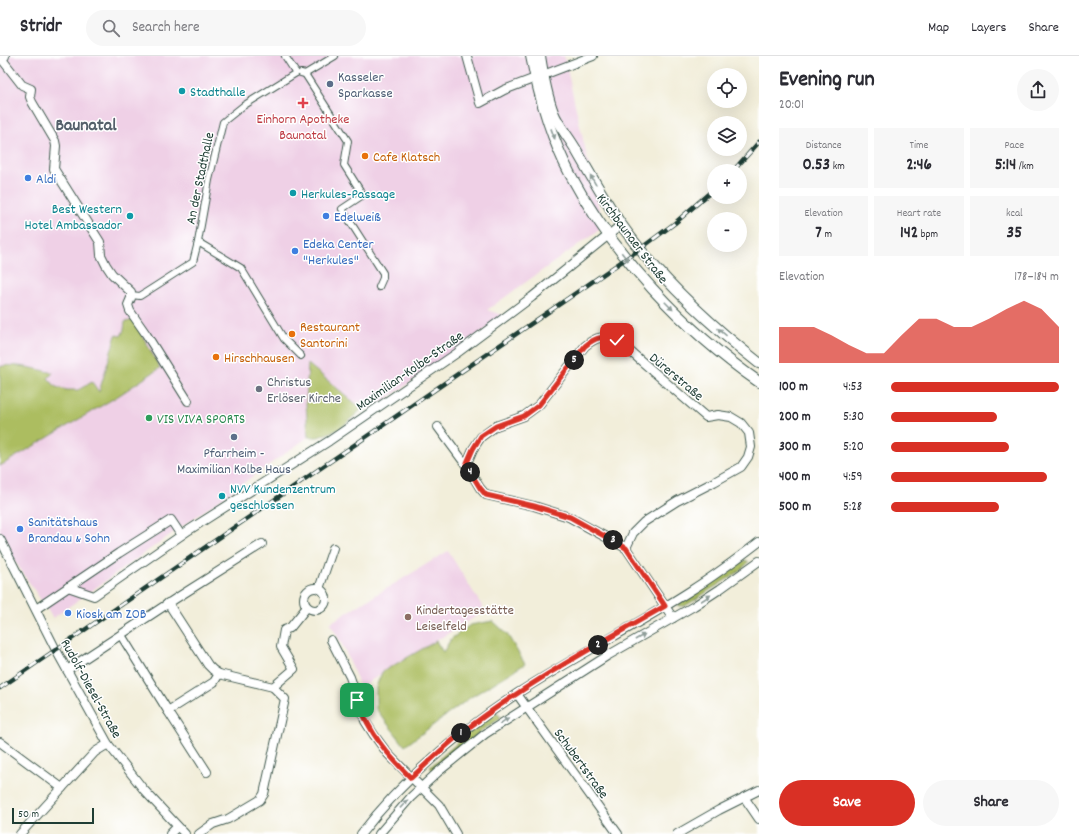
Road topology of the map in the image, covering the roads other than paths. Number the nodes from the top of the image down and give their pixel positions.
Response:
1 (285, 56) edge
2 (335, 56) edge
3 (467, 56) edge
4 (531, 56) edge
5 (540, 56) edge
6 (593, 56) edge
7 (2, 58) edge
8 (296, 73) junction
9 (305, 74) junction
10 (539, 77) junction
11 (621, 225) junction
12 (609, 235) junction
13 (198, 242) junction
14 (379, 287) dead end
15 (131, 295) junction
16 (301, 356) dead end
17 (759, 363) edge
18 (758, 382) edge
19 (188, 401) dead end
20 (438, 427) dead end
21 (466, 465) junction
22 (181, 535) junction
23 (0, 539) edge
24 (759, 542) edge
25 (262, 544) dead end
26 (333, 548) dead end
27 (626, 548) junction
28 (750, 549) junction
29 (759, 561) edge
30 (68, 588) junction
31 (319, 589) junction
32 (168, 604) junction
33 (665, 606) junction
34 (306, 607) junction
35 (36, 609) junction
36 (673, 618) junction
37 (121, 635) junction
38 (331, 640) dead end
39 (67, 670) junction
40 (219, 674) junction
41 (270, 686) junction
42 (517, 694) junction
43 (526, 707) junction
44 (168, 711) junction
45 (0, 742) edge
46 (108, 744) junction
47 (207, 772) dead end
48 (411, 778) junction
49 (421, 787) junction
50 (62, 788) junction
51 (759, 790) edge
52 (744, 797) junction
53 (759, 819) edge
54 (177, 826) junction
55 (20, 834) edge
56 (170, 834) edge
57 (185, 834) edge
58 (199, 834) edge
59 (361, 834) edge
60 (379, 834) edge
61 (456, 834) edge
62 (618, 834) edge
63 (677, 834) edge

1 - 8 street
2 - 9 street
3 - 10 street
4 - 10 street, Kirchbaunaer Straße
5 - 10 street, Kirchbaunaer Straße
6 - 10 street
7 - 15 street
8 - 9 street
8 - 13 street, An der Stadthalle
9 - 14 street
11 -> 10 street, Kirchbaunaer Straße
10 -> 12 street, Kirchbaunaer Straße
11 - 12 street, Maximilian-Kolbe-Straße
17 -> 11 street, Kirchbaunaer Straße
12 -> 18 street, Kirchbaunaer Straße
12 - 22 street, Maximilian-Kolbe-Straße
13 - 15 street
13 - 16 street, An der Stadthalle
15 - 19 street
20 - 21 street
21 - 27 street
21 - 27 street, Dürerstraße
22 - 30 street, Maximilian-Kolbe-Straße
22 - 30 street
23 - 35 street, Rudolf-Diesel-Straße
24 - 28 street
25 - 32 street
26 - 31 street
27 - 33 street
28 - 29 street
28 - 33 street
36 -> 29 street
30 - 35 street
31 - 34 street
31 - 34 street
32 - 37 street
32 - 40 street
33 - 36 street
33 - 42 street
34 - 41 street
35 - 39 street, Rudolf-Diesel-Straße
43 -> 36 street
37 - 39 street
37 - 44 street
38 - 48 street
39 - 46 street, Rudolf-Diesel-Straße
40 - 41 street
40 - 44 street
41 - 58 street
42 - 43 street, Schubertstraße
42 - 48 street
49 -> 43 street
43 - 62 street, Schubertstraße
44 - 47 street
45 - 50 street
46 - 50 street
46 - 54 street, Rudolf-Diesel-Straße
48 - 49 street
48 - 59 street
60 -> 49 street
49 - 61 street
50 - 55 street
51 - 52 street
52 - 53 street
52 - 63 street
54 - 56 street
54 - 57 street, Rudolf-Diesel-Straße

